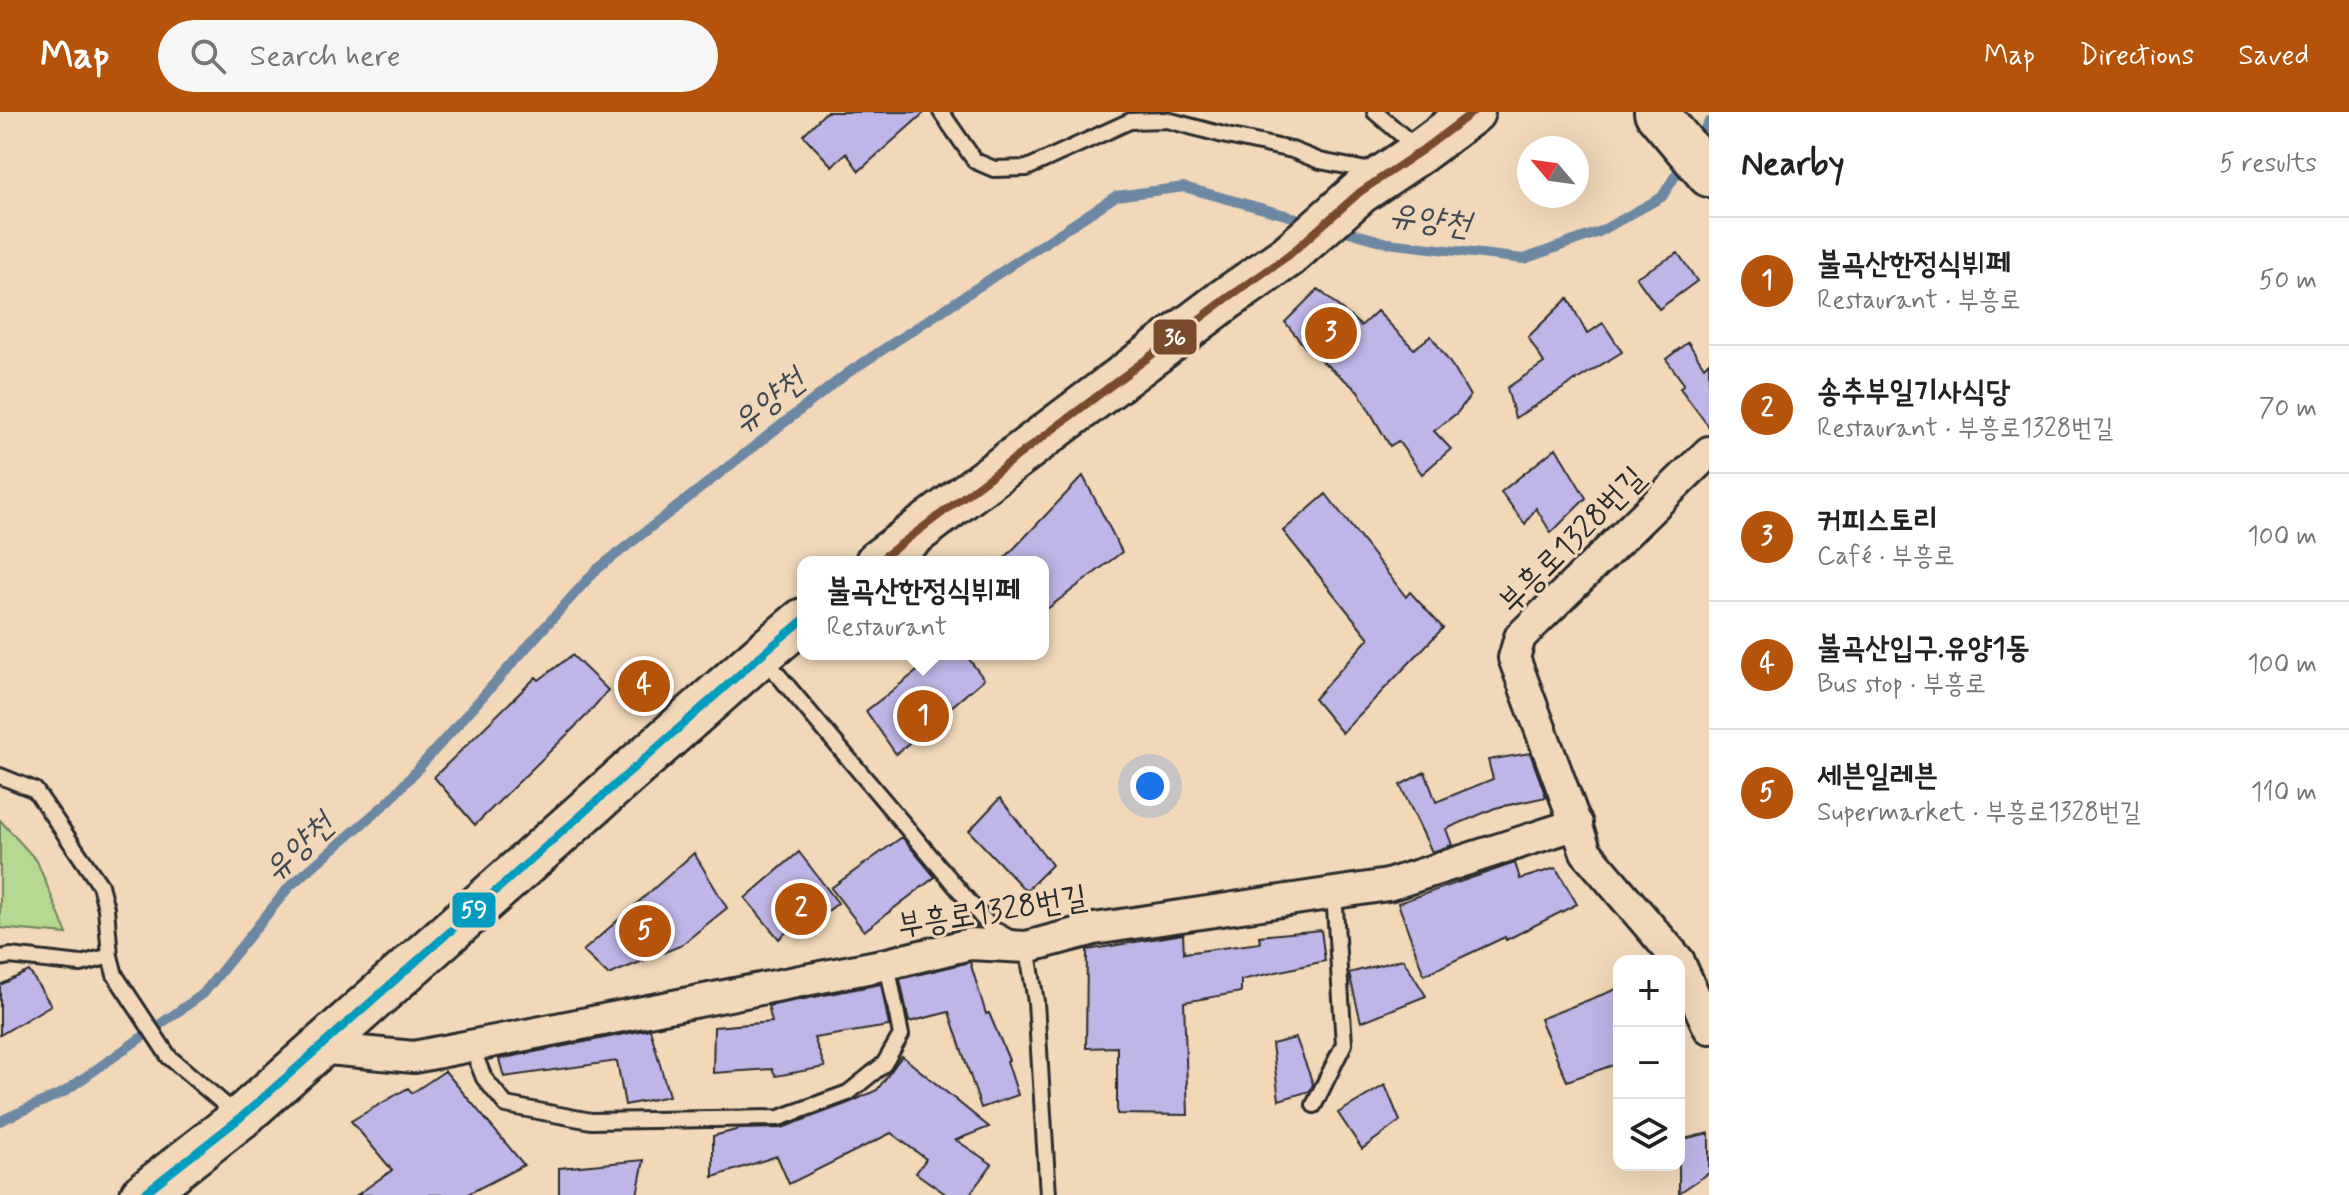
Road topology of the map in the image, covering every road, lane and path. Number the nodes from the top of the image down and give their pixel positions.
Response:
1 (941, 112) edge
2 (1375, 112) edge
3 (1473, 112) edge
4 (1656, 112) edge
5 (1148, 116) edge
6 (1421, 151) junction
7 (1708, 174) edge
8 (1373, 182) junction
9 (1709, 452) edge
10 (885, 556) edge
11 (797, 625) edge
12 (761, 655) junction
13 (0, 776) edge
14 (1577, 824) junction
15 (1334, 893) junction
16 (1027, 947) junction
17 (1673, 955) edge
18 (110, 956) junction
19 (0, 958) edge
20 (887, 964) junction
21 (1685, 975) edge
22 (1709, 1028) edge
23 (471, 1046) junction
24 (318, 1048) junction
25 (1314, 1105) dead end
26 (240, 1118) junction
27 (156, 1190) edge
28 (1048, 1195) edge

1 - 5 lane
2 - 6 lane
3 - 6 main road
4 - 7 main road
5 - 8 lane
6 - 8 main road
8 - 10 main road
9 - 14 street, 부흥로1328번길
11 - 12 main road
12 - 16 lane
12 - 24 main road
13 - 18 lane
14 - 15 street, 부흥로1328번길
14 - 17 street, 부흥로1328번길
15 - 16 street, 부흥로1328번길
15 - 25 lane
16 - 20 street, 부흥로1328번길
16 - 28 lane
18 - 19 lane
18 - 26 lane
20 - 23 street, 부흥로1328번길
20 - 23 lane
21 - 22 street, 부흥로1328번길
23 - 24 street, 부흥로1328번길
24 - 26 main road
26 - 27 main road

